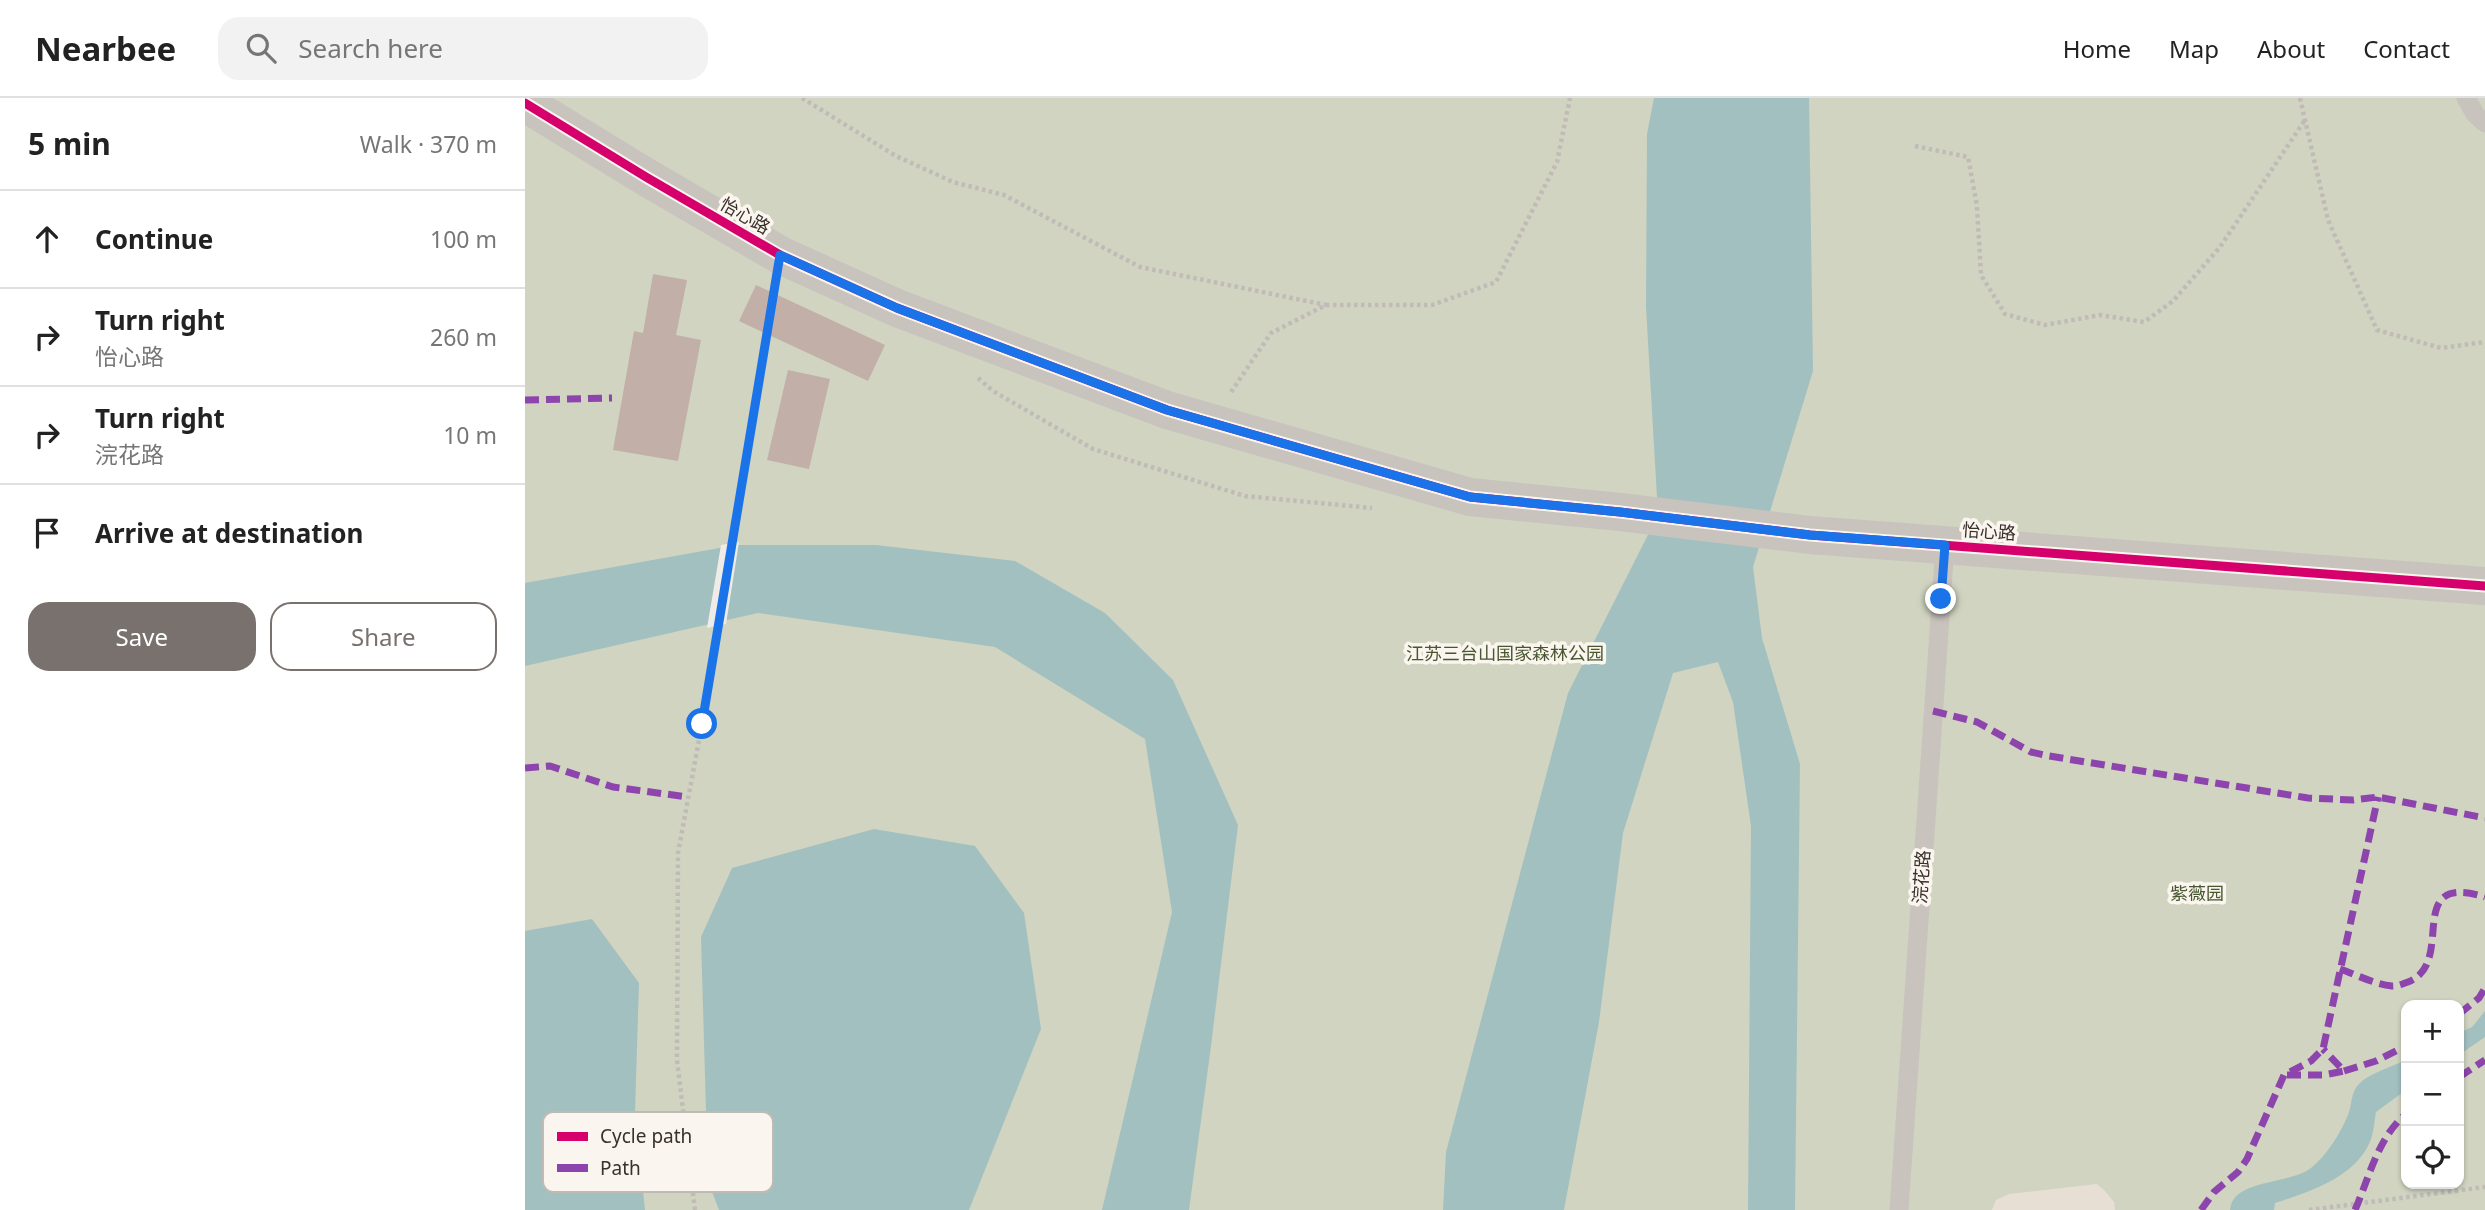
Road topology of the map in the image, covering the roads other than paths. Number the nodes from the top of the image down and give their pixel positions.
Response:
1 (2466, 98) edge
2 (525, 103) edge
3 (2485, 123) edge
4 (1945, 545) junction
5 (2485, 586) edge
6 (1899, 1210) edge

1 - 3 lane
2 - 4 street, 怡心路
4 - 5 street, 怡心路
4 - 6 lane, 浣花路

